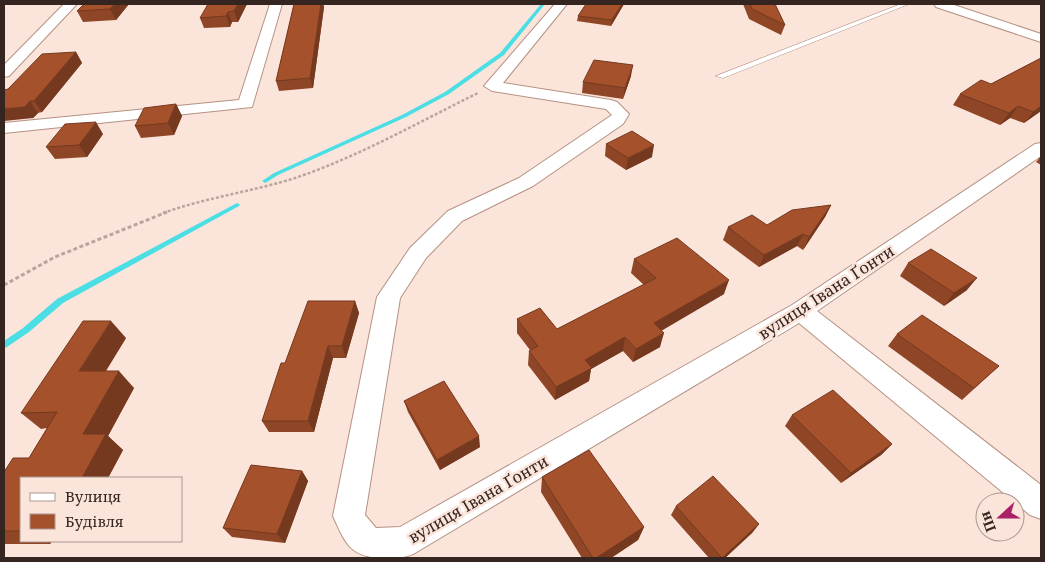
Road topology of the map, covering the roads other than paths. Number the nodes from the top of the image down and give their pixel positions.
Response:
1 (71, 4) edge
2 (276, 4) edge
3 (561, 4) edge
4 (906, 4) edge
5 (940, 4) edge
6 (1041, 38) edge
7 (4, 73) edge
8 (720, 76) dead end
9 (4, 128) edge
10 (1041, 148) edge
11 (800, 311) junction
12 (1041, 504) edge

1 - 7 street
2 - 9 street
3 - 11 street, вулиця Івана Ґонти
4 - 8 lane
5 - 6 street
10 - 11 street, вулиця Івана Ґонти
11 - 12 street

